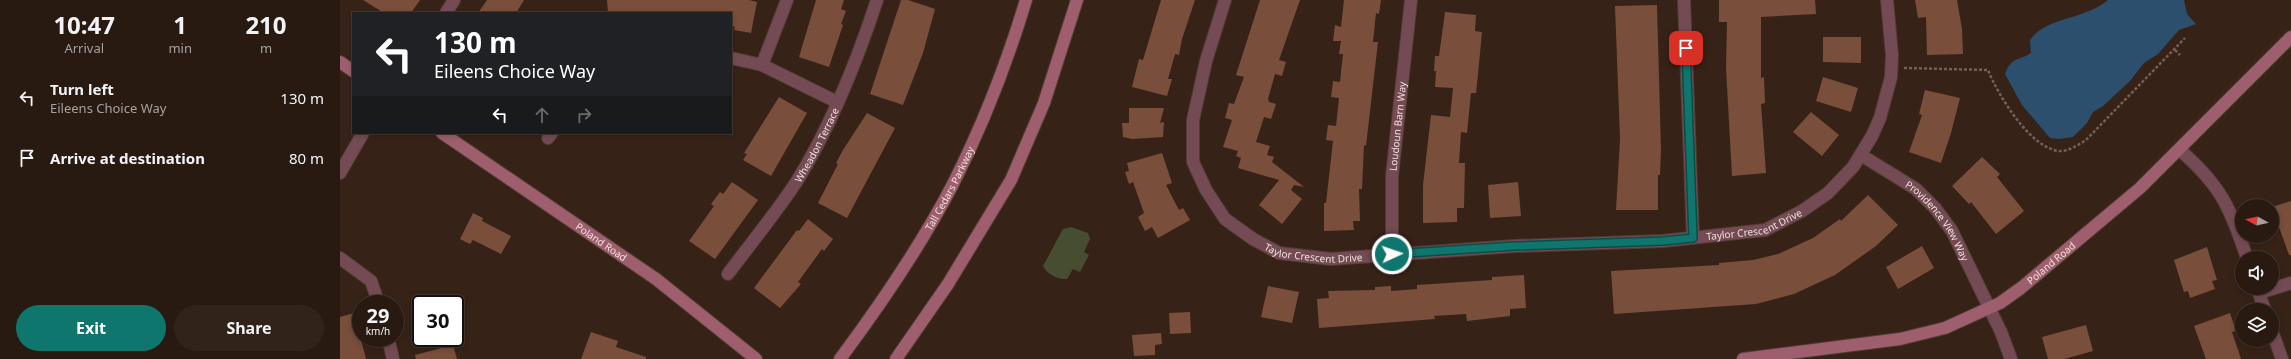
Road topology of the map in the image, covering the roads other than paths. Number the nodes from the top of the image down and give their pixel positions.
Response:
1 (454, 0) edge
2 (787, 0) edge
3 (877, 0) edge
4 (1026, 0) edge
5 (1077, 0) edge
6 (1225, 0) edge
7 (1411, 0) edge
8 (1684, 0) edge
9 (1887, 0) edge
10 (447, 12) edge
11 (2291, 37) edge
12 (732, 58) edge
13 (340, 62) edge
14 (762, 65) junction
15 (352, 70) edge
16 (837, 102) junction
17 (363, 134) edge
18 (443, 134) edge
19 (2180, 150) junction
20 (1861, 155) junction
21 (340, 173) edge
22 (1693, 238) junction
23 (2245, 251) edge
24 (1392, 254) junction
25 (340, 258) edge
26 (728, 274) dead end
27 (2291, 283) edge
28 (2279, 286) edge
29 (376, 295) edge
30 (1990, 308) junction
31 (391, 347) edge
32 (2278, 347) edge
33 (1758, 358) edge
34 (394, 359) edge
35 (756, 359) edge
36 (840, 359) edge
37 (896, 359) edge
38 (1743, 359) edge
39 (2011, 359) edge
40 (2282, 359) edge

1 - 10 street
2 - 14 street
3 - 16 street, Wheadon Terrace
4 - 36 street, Tall Cedars Parkway
5 - 37 street
6 - 24 street, Taylor Crescent Drive
7 - 24 street, Loudoun Barn Way
8 - 22 street
9 - 20 street, Taylor Crescent Drive
11 - 19 street, Poland Road
12 - 14 street
13 - 15 street
14 - 16 street
16 - 26 street, Wheadon Terrace
17 - 21 street
18 - 35 street, Poland Road
19 - 23 street
19 - 30 street, Poland Road
20 - 22 street, Taylor Crescent Drive
20 - 30 street, Providence View Way
22 - 24 street, Taylor Crescent Drive
25 - 29 street
27 - 28 street
30 - 33 street, Poland Road
30 - 39 street, Providence View Way
31 - 34 street
32 - 40 street
33 - 38 street, Poland Road

